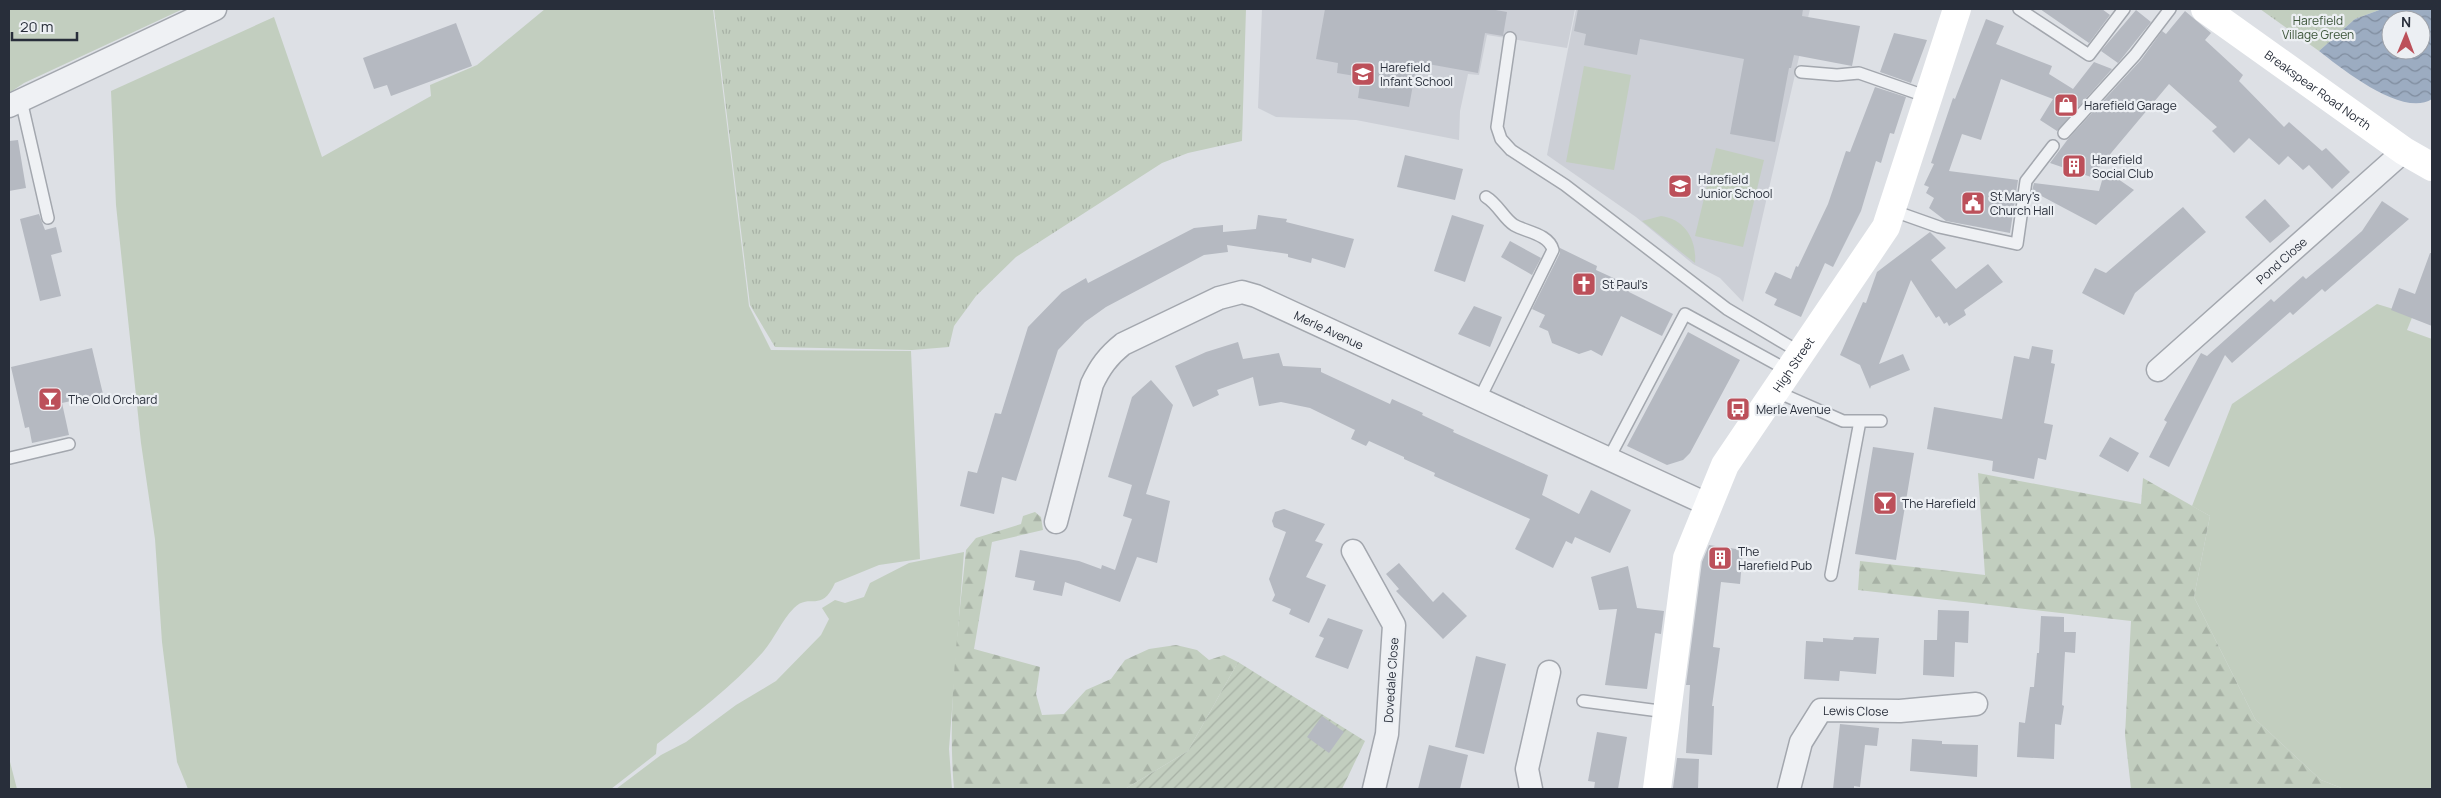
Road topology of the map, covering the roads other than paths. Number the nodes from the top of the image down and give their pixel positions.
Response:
1 (215, 9) edge
2 (1957, 9) edge
3 (2019, 9) edge
4 (2124, 9) edge
5 (2170, 9) edge
6 (2205, 9) edge
7 (1510, 38) dead end
8 (1801, 72) dead end
9 (1928, 98) junction
10 (15, 103) edge
11 (2064, 133) dead end
12 (2053, 146) dead end
13 (2404, 151) junction
14 (2432, 167) edge
15 (1486, 197) dead end
16 (1891, 210) junction
17 (48, 218) dead end
18 (2158, 370) dead end
19 (1788, 372) junction
20 (1480, 398) junction
21 (1860, 421) junction
22 (1881, 421) dead end
23 (69, 444) dead end
24 (9, 457) edge
25 (1609, 458) junction
26 (1709, 505) junction
27 (1056, 522) dead end
28 (1353, 551) dead end
29 (1831, 575) dead end
30 (1549, 672) dead end
31 (1583, 702) dead end
32 (1976, 704) dead end
33 (1667, 712) junction
34 (1374, 789) edge
35 (1531, 789) edge
36 (1658, 789) edge
37 (1789, 789) edge

1 - 10 street
2 - 9 street, High Street
3 - 4 lane
5 - 11 lane
6 - 13 street, Breakspear Road North
7 - 19 lane
8 - 9 lane
9 - 16 street, High Street
10 - 17 lane
12 - 16 lane
13 - 14 street, Breakspear Road North
13 - 18 street, Pond Close
15 - 20 lane
16 - 19 street, High Street
19 - 21 lane
19 - 25 lane
19 - 26 street, High Street
20 - 25 street, Merle Avenue
20 - 27 street, Merle Avenue
21 - 22 lane
21 - 29 lane
23 - 24 lane
25 - 26 street, Merle Avenue
26 - 33 street, High Street
28 - 34 street, Dovedale Close
30 - 35 street
31 - 33 lane
32 - 37 street, Lewis Close
33 - 36 street, High Street

